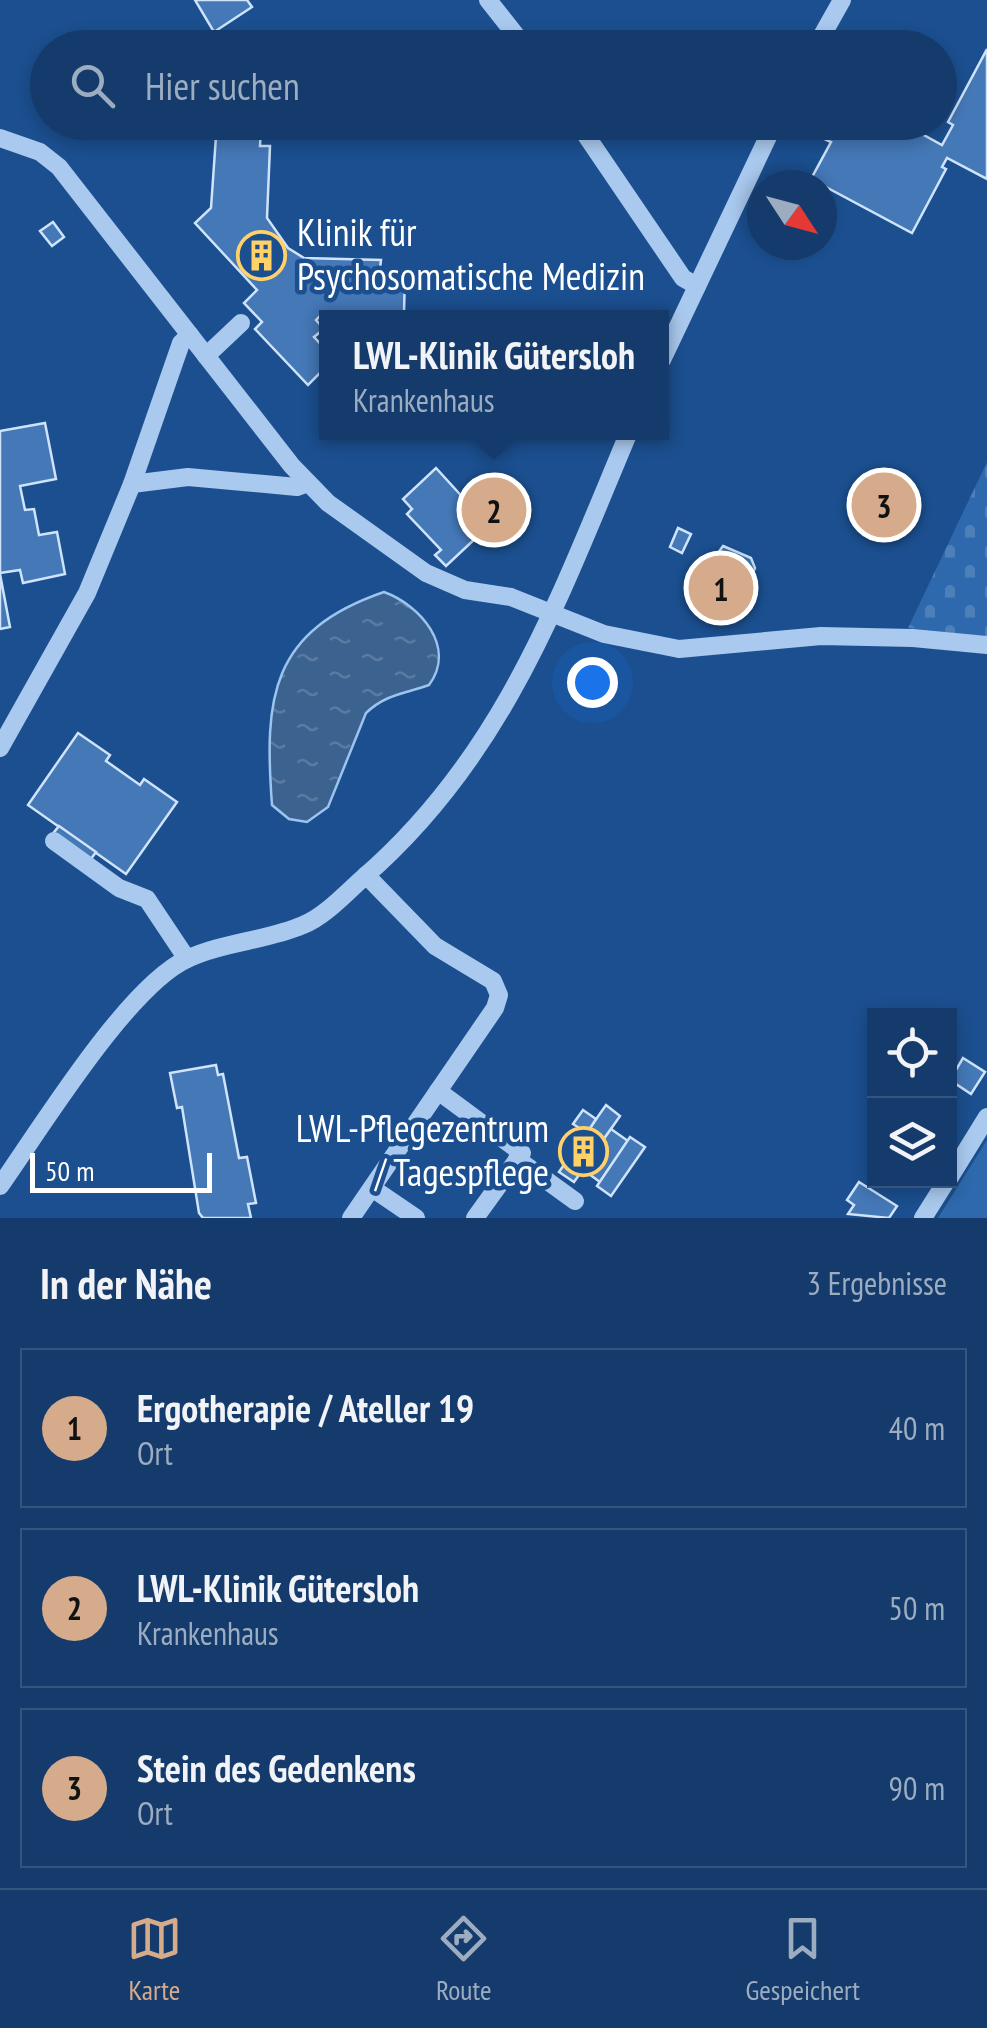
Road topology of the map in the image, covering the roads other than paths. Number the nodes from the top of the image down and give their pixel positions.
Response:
1 (488, 0) edge
2 (842, 0) edge
3 (512, 30) edge
4 (825, 30) edge
5 (0, 138) edge
6 (588, 140) edge
7 (766, 140) edge
8 (697, 286) junction
9 (241, 322) dead end
10 (190, 335) junction
11 (669, 345) edge
12 (206, 356) junction
13 (627, 440) edge
14 (308, 483) junction
15 (132, 484) junction
16 (551, 616) junction
17 (987, 645) edge
18 (0, 748) edge
19 (54, 841) dead end
20 (366, 875) junction
21 (187, 959) junction
22 (438, 1091) junction
23 (987, 1117) edge
24 (517, 1159) junction
25 (957, 1165) edge
26 (0, 1186) edge
27 (372, 1188) junction
28 (942, 1188) edge
29 (575, 1200) dead end
30 (351, 1218) edge
31 (416, 1218) edge
32 (475, 1218) edge
33 (923, 1218) edge

1 - 3 street
2 - 4 street
5 - 10 street
6 - 8 street
7 - 8 street
8 - 11 street
9 - 12 street
10 - 12 street
10 - 15 street
12 - 14 street
13 - 16 street
14 - 15 street
14 - 16 street
15 - 18 street
16 - 17 street
16 - 20 street
19 - 21 street
20 - 21 street
20 - 22 street
21 - 26 street
22 - 24 street
22 - 27 street
23 - 25 street
24 - 29 street
24 - 32 street
27 - 30 street
27 - 31 street
28 - 33 street

